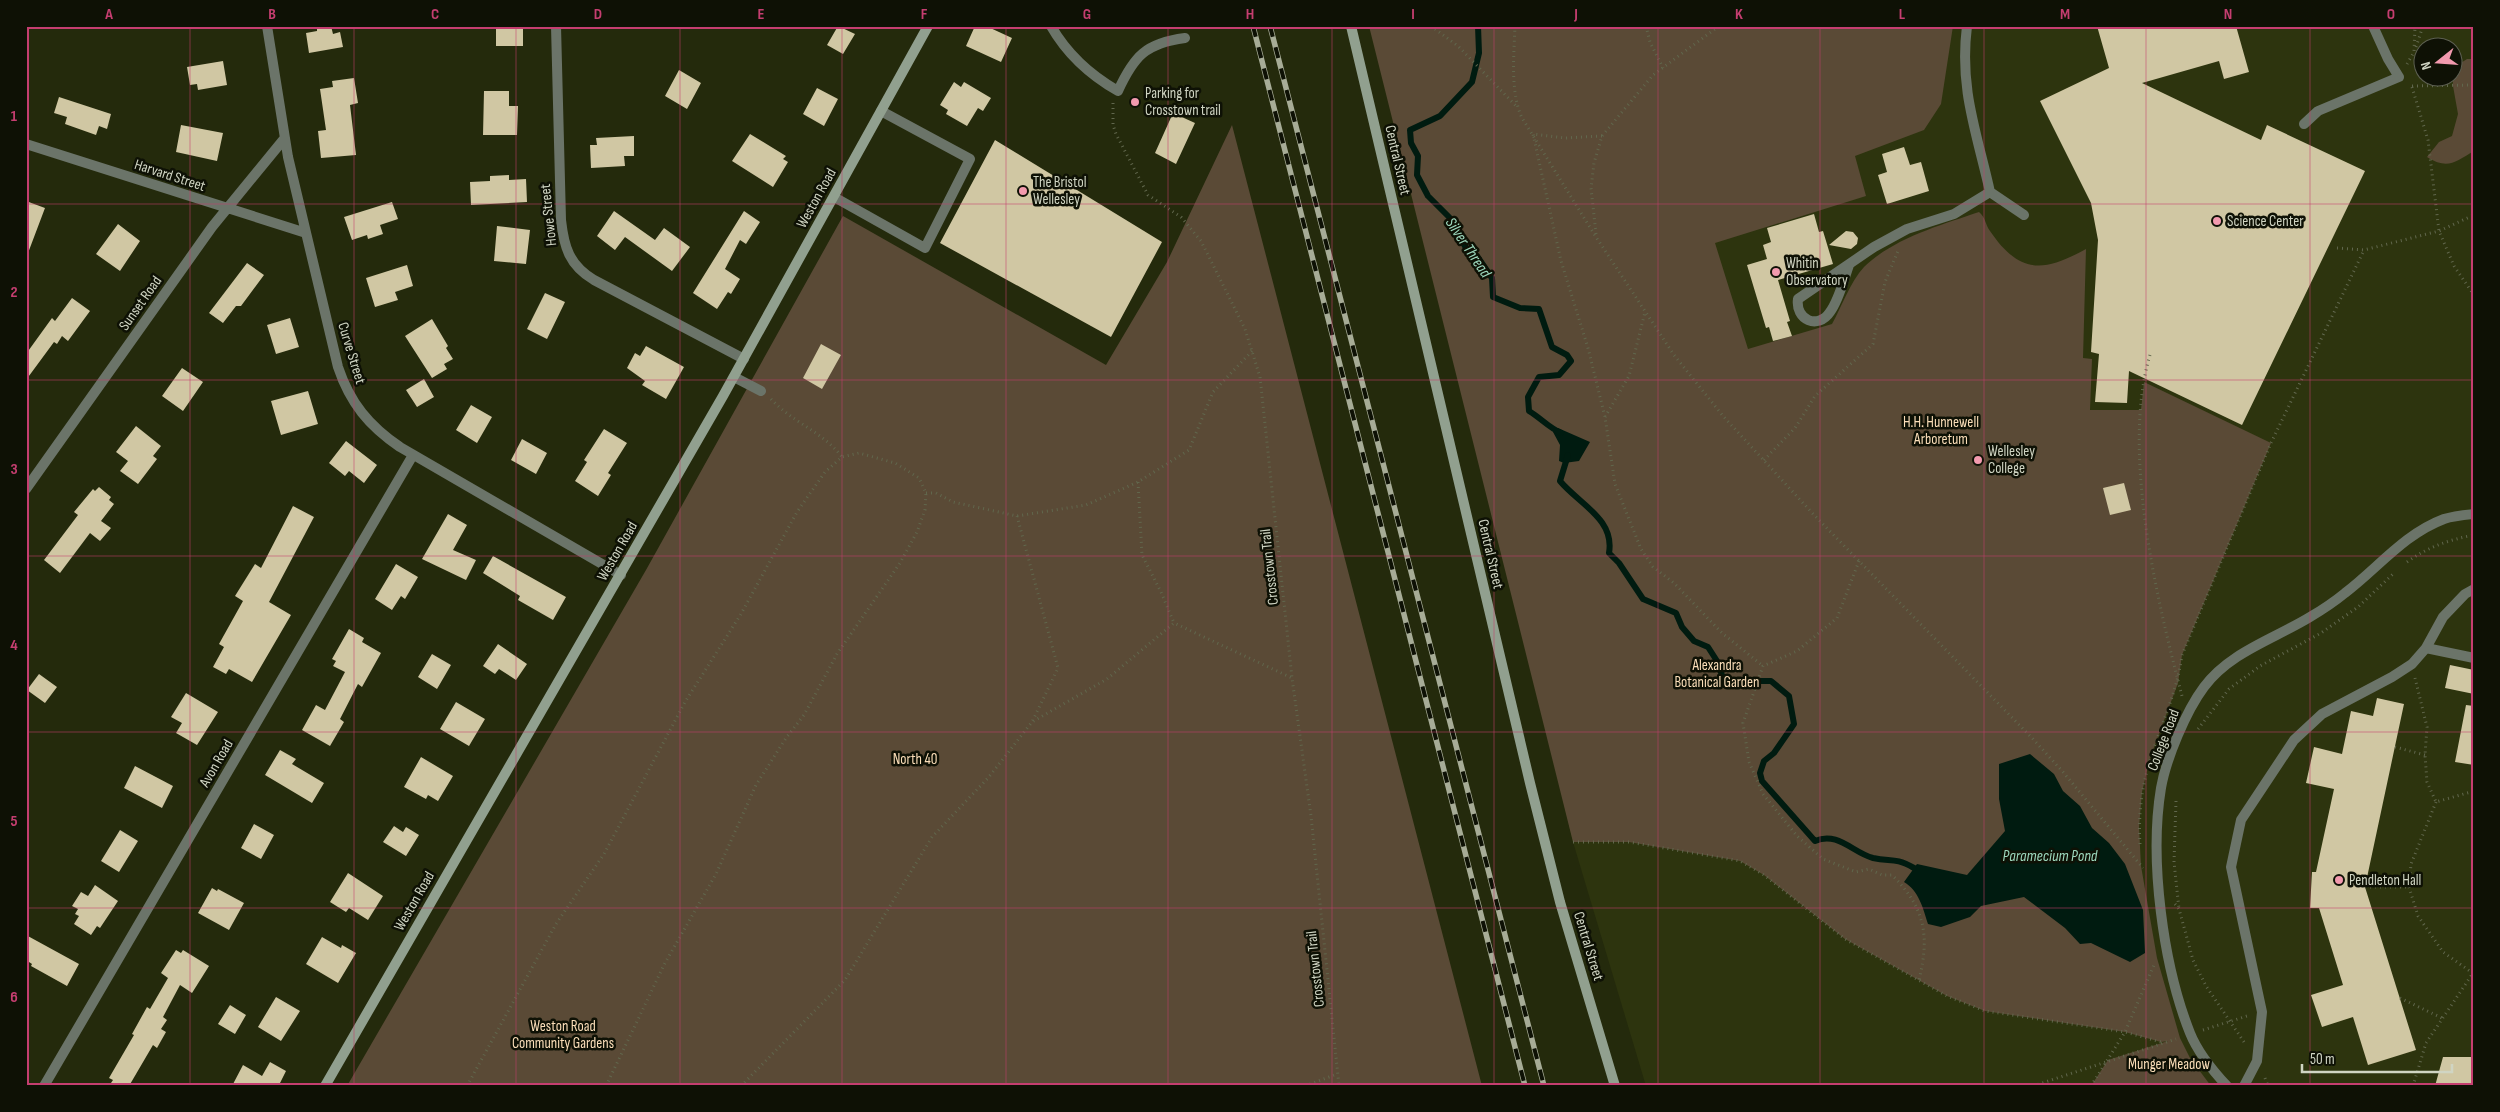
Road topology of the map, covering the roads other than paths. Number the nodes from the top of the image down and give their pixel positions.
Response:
1 (267, 26) edge
2 (556, 26) edge
3 (928, 26) edge
4 (1051, 26) edge
5 (1351, 26) edge
6 (1967, 26) edge
7 (2373, 26) edge
8 (1185, 38) dead end
9 (881, 111) junction
10 (2304, 124) dead end
11 (284, 138) junction
12 (26, 144) edge
13 (1990, 192) junction
14 (834, 196) junction
15 (226, 209) junction
16 (2024, 215) dead end
17 (306, 233) junction
18 (1849, 265) junction
19 (744, 359) junction
20 (734, 376) junction
21 (761, 391) road end
22 (413, 455) junction
23 (26, 489) edge
24 (2474, 514) edge
25 (621, 575) junction
26 (2474, 589) edge
27 (2426, 648) junction
28 (2474, 658) edge
29 (44, 1086) edge
30 (324, 1086) edge
31 (1615, 1086) edge
32 (2227, 1086) edge
33 (2244, 1086) edge

1 - 11 street, Curve Street
2 - 19 street, Howe Street
3 - 9 main road, Weston Road
4 - 8 street
5 - 31 main road, Central Street
6 - 13 street
7 - 10 street
9 - 14 main road, Weston Road
9 - 14 street
11 - 15 street, Sunset Road
11 - 17 street, Curve Street
12 - 15 street, Harvard Street
13 - 16 street
13 - 18 street
14 - 19 main road, Weston Road
15 - 17 street, Harvard Street
15 - 23 street, Sunset Road
17 - 22 street, Curve Street
18 - 18 street
19 - 20 main road, Weston Road
20 - 21 street
20 - 25 main road, Weston Road
22 - 25 street, Curve Street
22 - 29 street, Avon Road
24 - 32 street, College Road
25 - 30 main road, Weston Road
26 - 27 street
27 - 28 street
27 - 33 street

